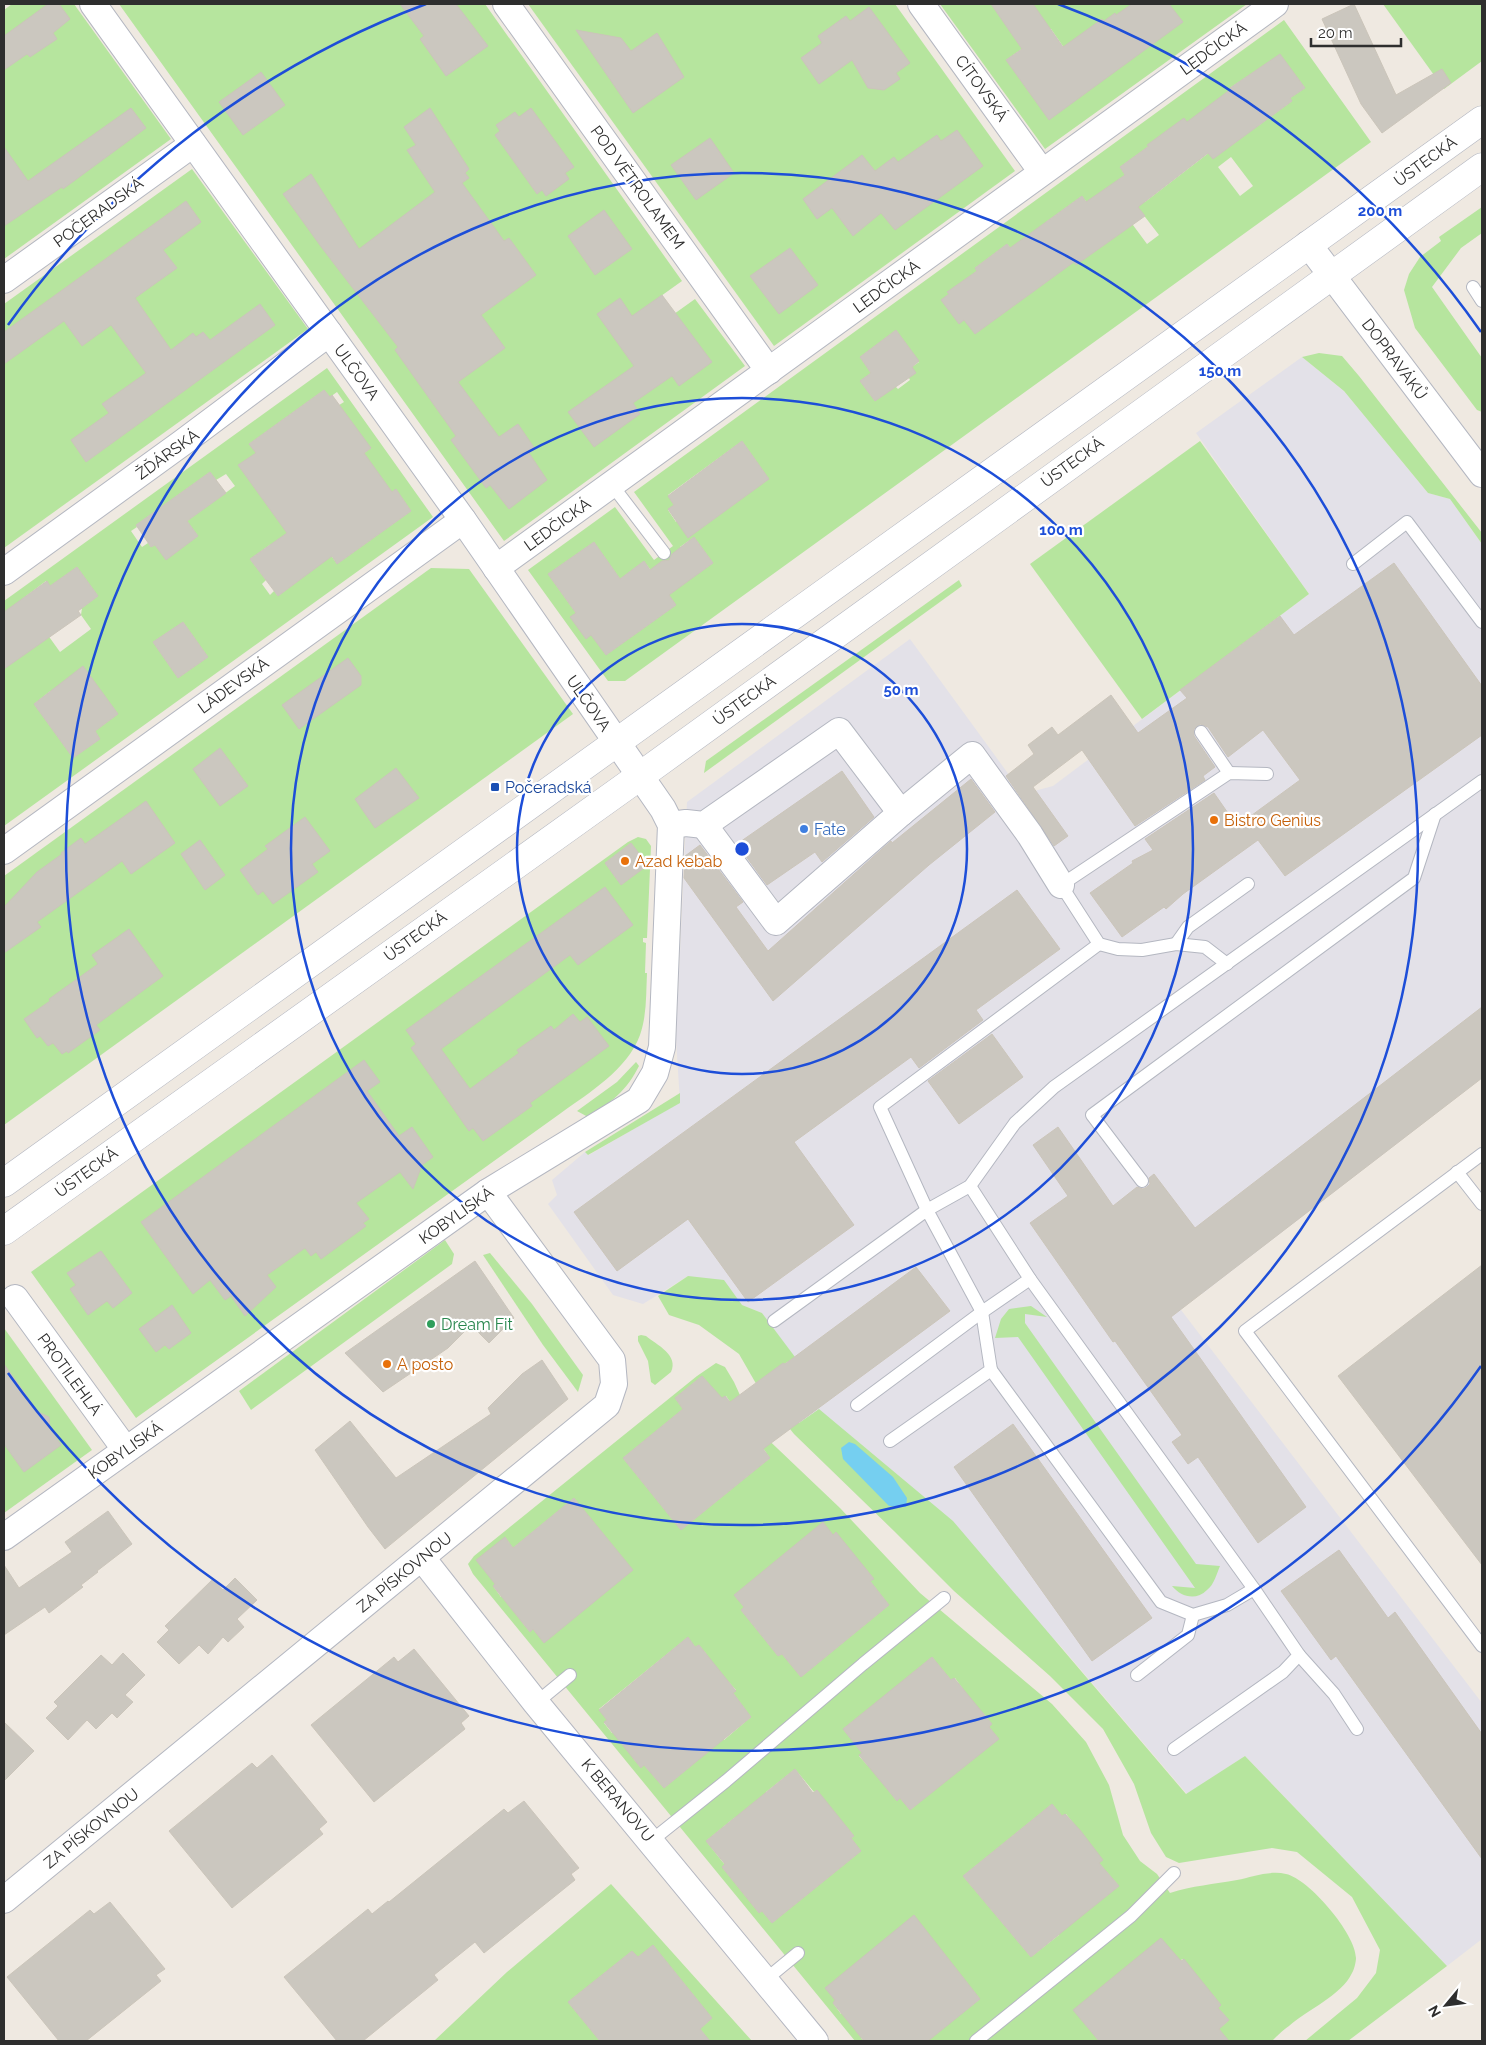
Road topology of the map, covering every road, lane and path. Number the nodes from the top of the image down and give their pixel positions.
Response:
1 (92, 4) edge
2 (506, 4) edge
3 (921, 4) edge
4 (1275, 4) edge
5 (1482, 120) edge
6 (193, 144) junction
7 (1482, 167) edge
8 (1042, 172) junction
9 (1308, 244) junction
10 (1331, 275) junction
11 (4, 280) edge
12 (1473, 287) dead end
13 (1482, 301) edge
14 (329, 333) junction
15 (769, 371) junction
16 (1482, 474) edge
17 (612, 485) junction
18 (463, 520) junction
19 (664, 553) dead end
20 (1353, 564) dead end
21 (496, 568) junction
22 (4, 572) edge
23 (1482, 622) edge
24 (1201, 732) dead end
25 (617, 743) junction
26 (1229, 774) junction
27 (1267, 774) dead end
28 (640, 776) junction
29 (1482, 781) edge
30 (901, 813) junction
31 (1435, 814) junction
32 (671, 825) junction
33 (704, 825) junction
34 (4, 851) edge
35 (1248, 884) dead end
36 (1061, 885) junction
37 (1099, 944) junction
38 (1176, 944) junction
39 (1227, 964) junction
40 (1482, 1154) edge
41 (1457, 1172) junction
42 (1142, 1181) dead end
43 (4, 1183) edge
44 (970, 1186) junction
45 (488, 1192) junction
46 (1482, 1204) edge
47 (928, 1210) junction
48 (4, 1231) edge
49 (1030, 1279) junction
50 (16, 1298) dead end
51 (982, 1312) junction
52 (774, 1321) dead end
53 (991, 1370) junction
54 (857, 1405) dead end
55 (890, 1441) dead end
56 (125, 1449) junction
57 (4, 1537) edge
58 (422, 1558) junction
59 (1254, 1589) junction
60 (944, 1598) dead end
61 (1193, 1615) junction
62 (1482, 1646) edge
63 (1299, 1655) junction
64 (570, 1675) dead end
65 (1136, 1675) dead end
66 (536, 1703) junction
67 (1358, 1729) dead end
68 (1174, 1750) dead end
69 (651, 1841) junction
70 (1174, 1873) dead end
71 (4, 1900) edge
72 (798, 1953) dead end
73 (765, 1980) junction
74 (815, 2041) edge
75 (976, 2041) edge

1 - 6 street, ULČOVA
2 - 15 street, POD VĚTROLAMEM
3 - 8 street, CÍTOVSKÁ
4 - 8 street, LEDČICKÁ
5 - 9 main road, ÚSTECKÁ
6 - 11 street, POČERADSKÁ
6 - 14 street, ULČOVA
7 - 10 main road, ÚSTECKÁ
8 - 15 street, LEDČICKÁ
9 - 10 street, DOPRAVÁKŮ
9 - 25 main road, ÚSTECKÁ
10 - 16 street, DOPRAVÁKŮ
10 - 28 main road, ÚSTECKÁ
12 - 13 lane
14 - 18 street, ULČOVA
14 - 22 street, ŽĎÁRSKÁ
15 - 17 street, LEDČICKÁ
17 - 19 lane
17 - 21 street, LEDČICKÁ
18 - 21 street, ULČOVA
18 - 34 street, LÁDEVSKÁ
20 - 23 lane
21 - 25 street, ULČOVA
24 - 26 lane
25 - 28 street, ULČOVA
25 - 43 main road, ÚSTECKÁ
26 - 27 lane
26 - 36 lane
28 - 32 street
28 - 48 main road, ÚSTECKÁ
29 - 31 lane
30 - 33 street
30 - 33 street
30 - 36 street
31 - 39 lane
31 - 42 lane
32 - 33 street
32 - 45 street, KOBYLISKÁ
35 - 38 lane
36 - 37 lane
37 - 38 lane
37 - 47 lane
38 - 39 lane
39 - 44 lane
40 - 41 lane
41 - 46 lane
41 - 62 lane
44 - 47 lane
44 - 49 lane
45 - 56 street, KOBYLISKÁ
45 - 58 street, ZA PÍSKOVNOU
47 - 51 lane
47 - 52 lane
49 - 51 lane
49 - 59 lane
50 - 56 street, PROTILEHLÁ
51 - 53 lane
51 - 54 lane
53 - 55 lane
53 - 61 lane
56 - 57 street, KOBYLISKÁ
58 - 66 street, K BERANOVU
58 - 71 street, ZA PÍSKOVNOU
59 - 61 lane
59 - 63 lane
60 - 69 lane
61 - 65 lane
63 - 67 lane
63 - 68 lane
64 - 66 lane
66 - 69 street, K BERANOVU
69 - 73 street, K BERANOVU
70 - 75 lane
72 - 73 lane
73 - 74 street, K BERANOVU

